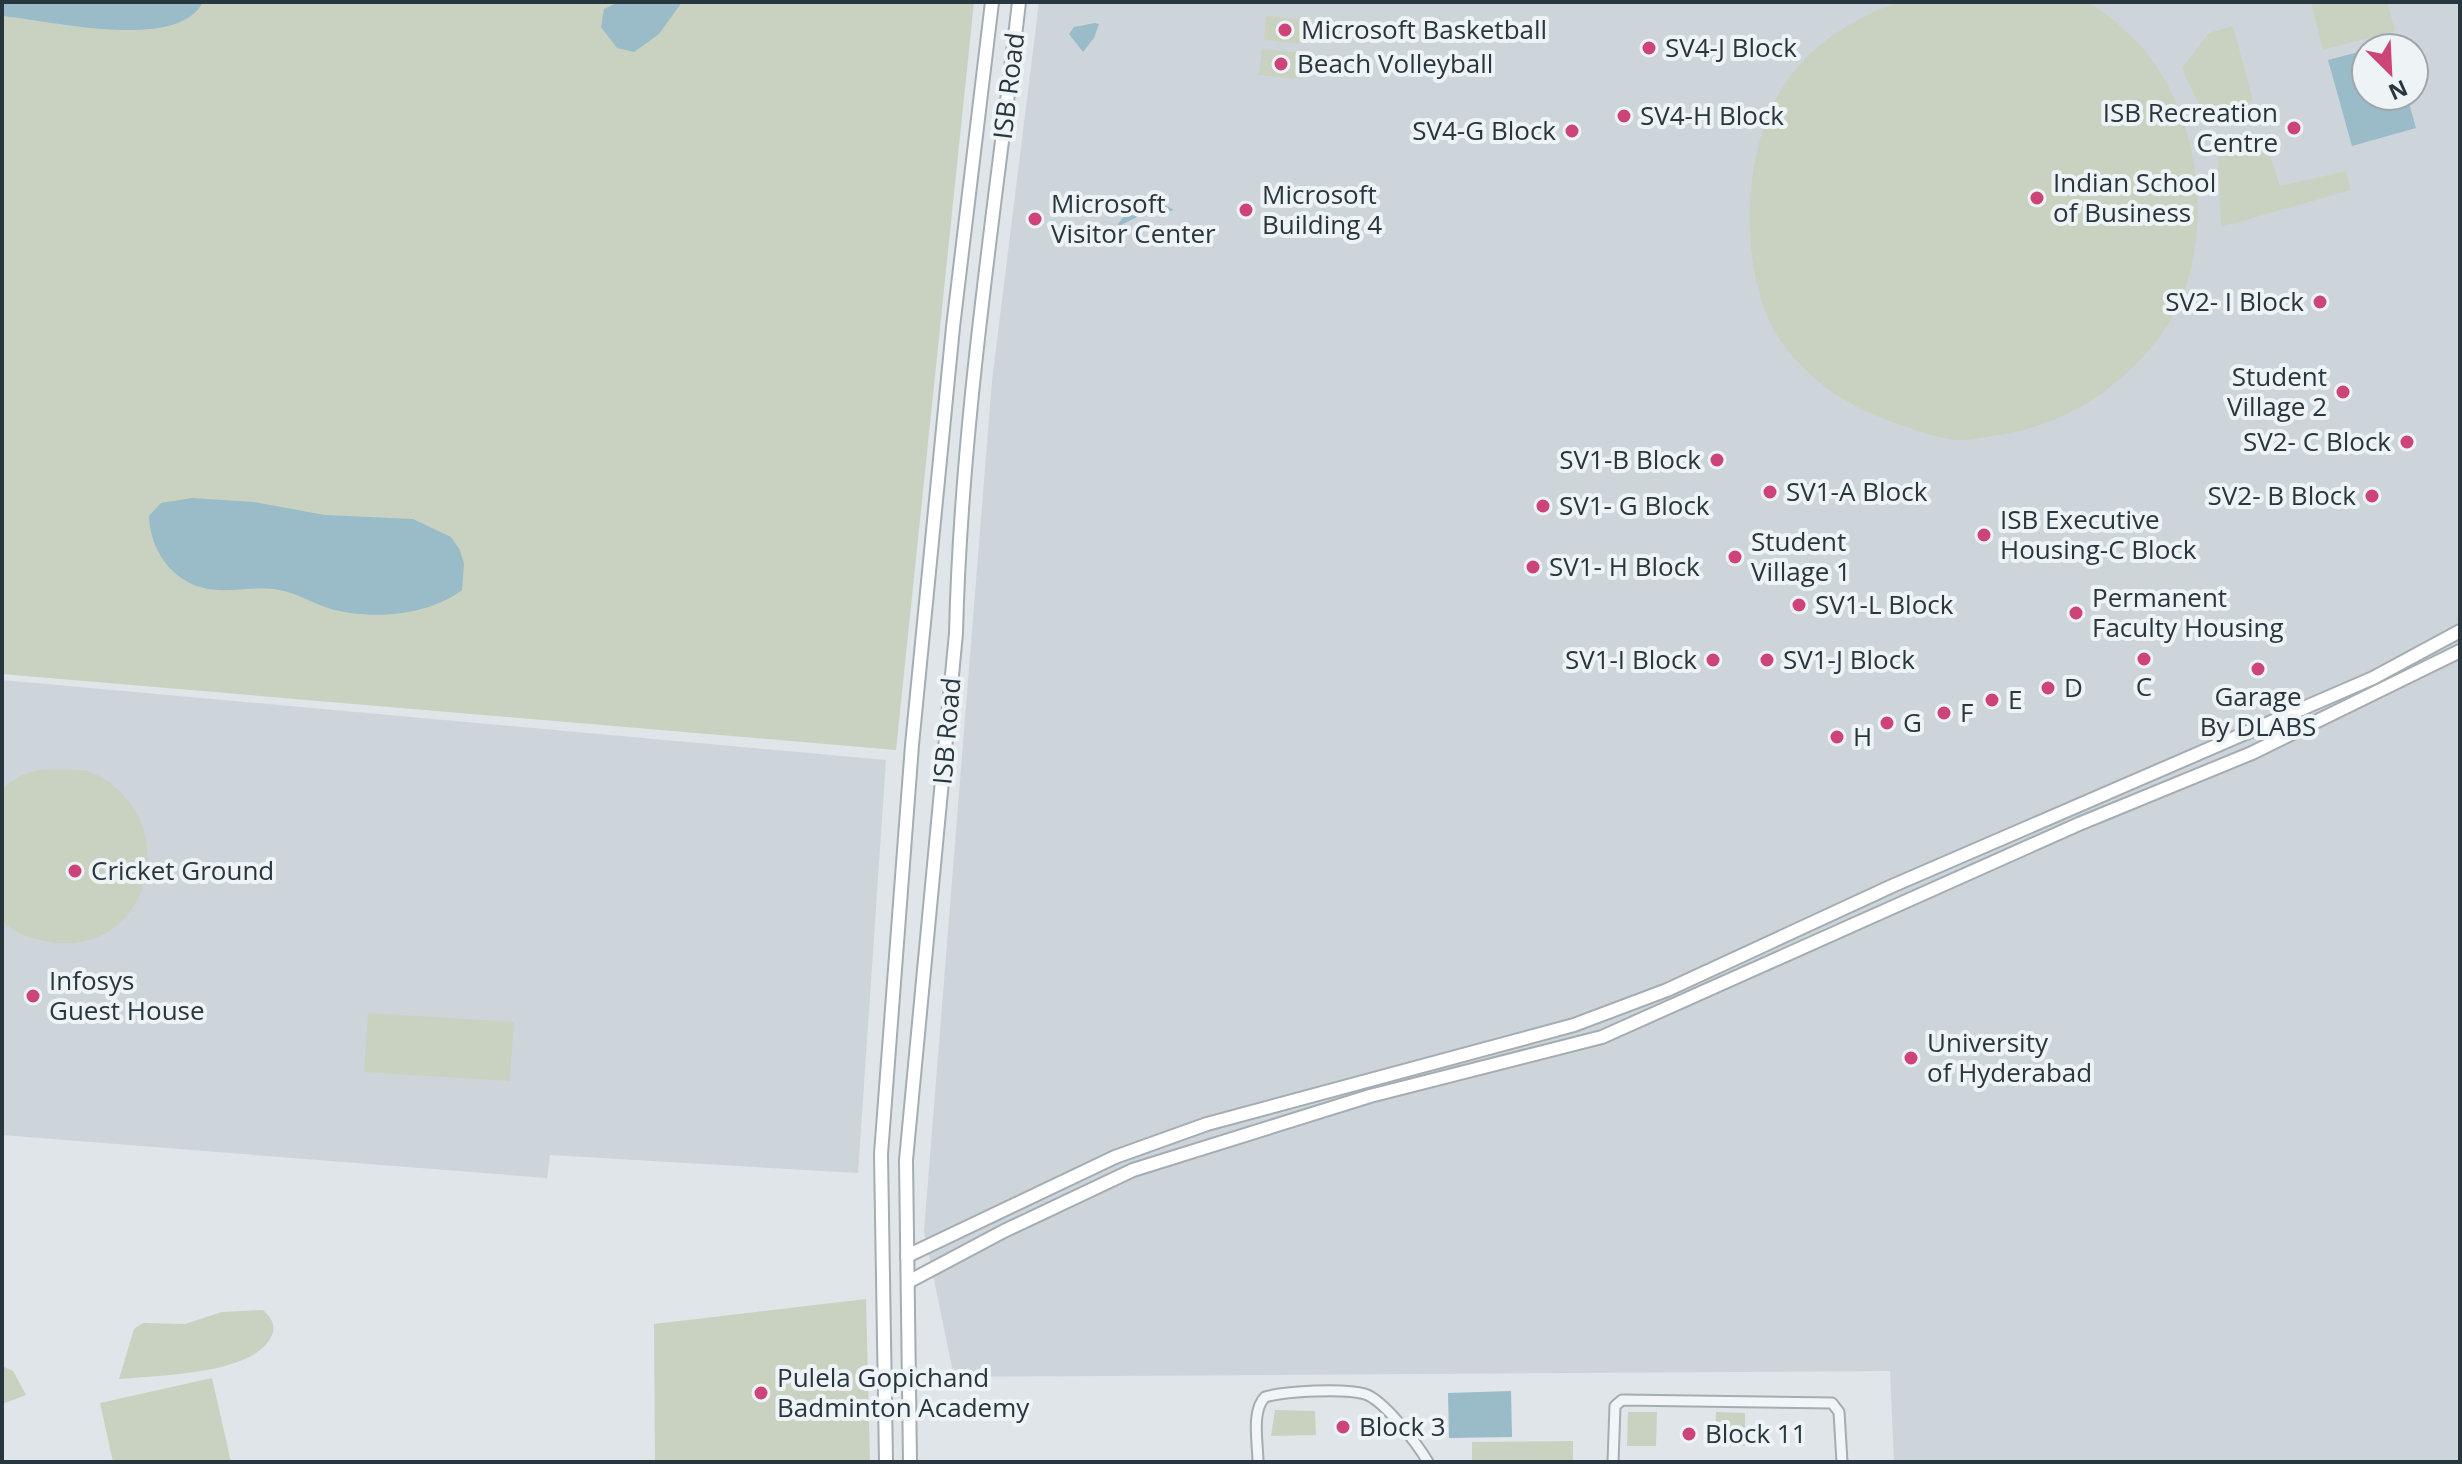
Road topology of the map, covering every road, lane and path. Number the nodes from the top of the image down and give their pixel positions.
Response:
1 (992, 2) edge
2 (1019, 2) edge
3 (2460, 631) edge
4 (2460, 651) edge
5 (907, 1256) junction
6 (908, 1282) junction
7 (886, 1462) edge
8 (910, 1462) edge
9 (1258, 1462) edge
10 (1428, 1462) edge
11 (1613, 1462) edge
12 (1842, 1462) edge

1 - 7 street, ISB Road
2 - 5 street, ISB Road
3 - 5 street
4 - 6 street
5 - 6 street, ISB Road
6 - 8 street, ISB Road
9 - 10 street
11 - 12 street

